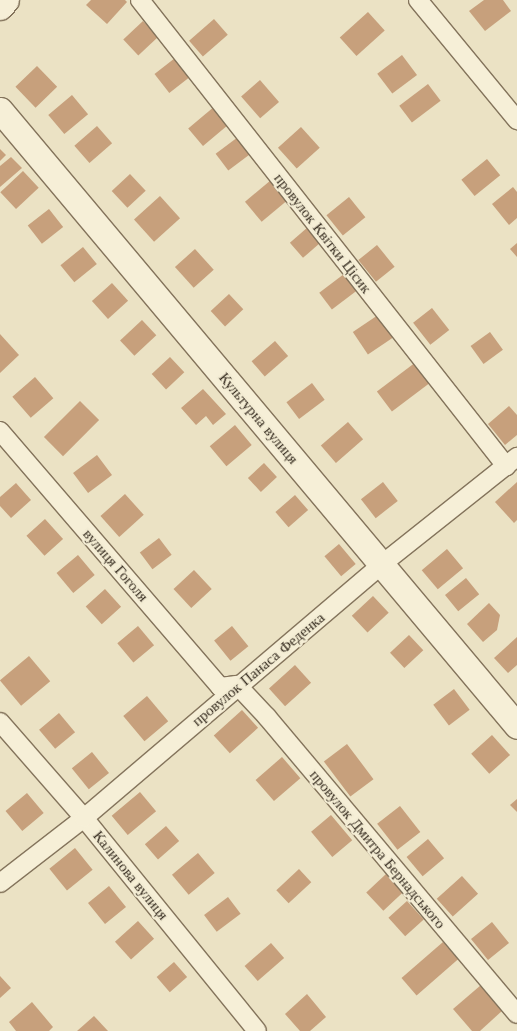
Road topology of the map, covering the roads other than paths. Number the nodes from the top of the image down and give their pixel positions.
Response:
1 (6, 0) edge
2 (140, 0) edge
3 (418, 0) edge
4 (0, 7) edge
5 (0, 110) edge
6 (517, 120) edge
7 (0, 431) edge
8 (512, 462) edge
9 (381, 565) junction
10 (237, 686) junction
11 (0, 722) edge
12 (517, 726) edge
13 (84, 818) junction
14 (0, 883) edge
15 (517, 1014) edge
16 (257, 1031) edge

1 - 4 street
2 - 8 street, провулок Квітки Цісик
3 - 6 street
5 - 9 street, Культурна вулиця
7 - 10 street, вулиця Гоголя
8 - 9 street, провулок Панаса Феденка
9 - 10 street, провулок Панаса Феденка
9 - 12 street, Культурна вулиця
10 - 13 street, провулок Панаса Феденка
10 - 15 street, провулок Дмитра Бернадського
11 - 13 street, Калинова вулиця
13 - 14 street, провулок Панаса Феденка
13 - 16 street, Калинова вулиця

